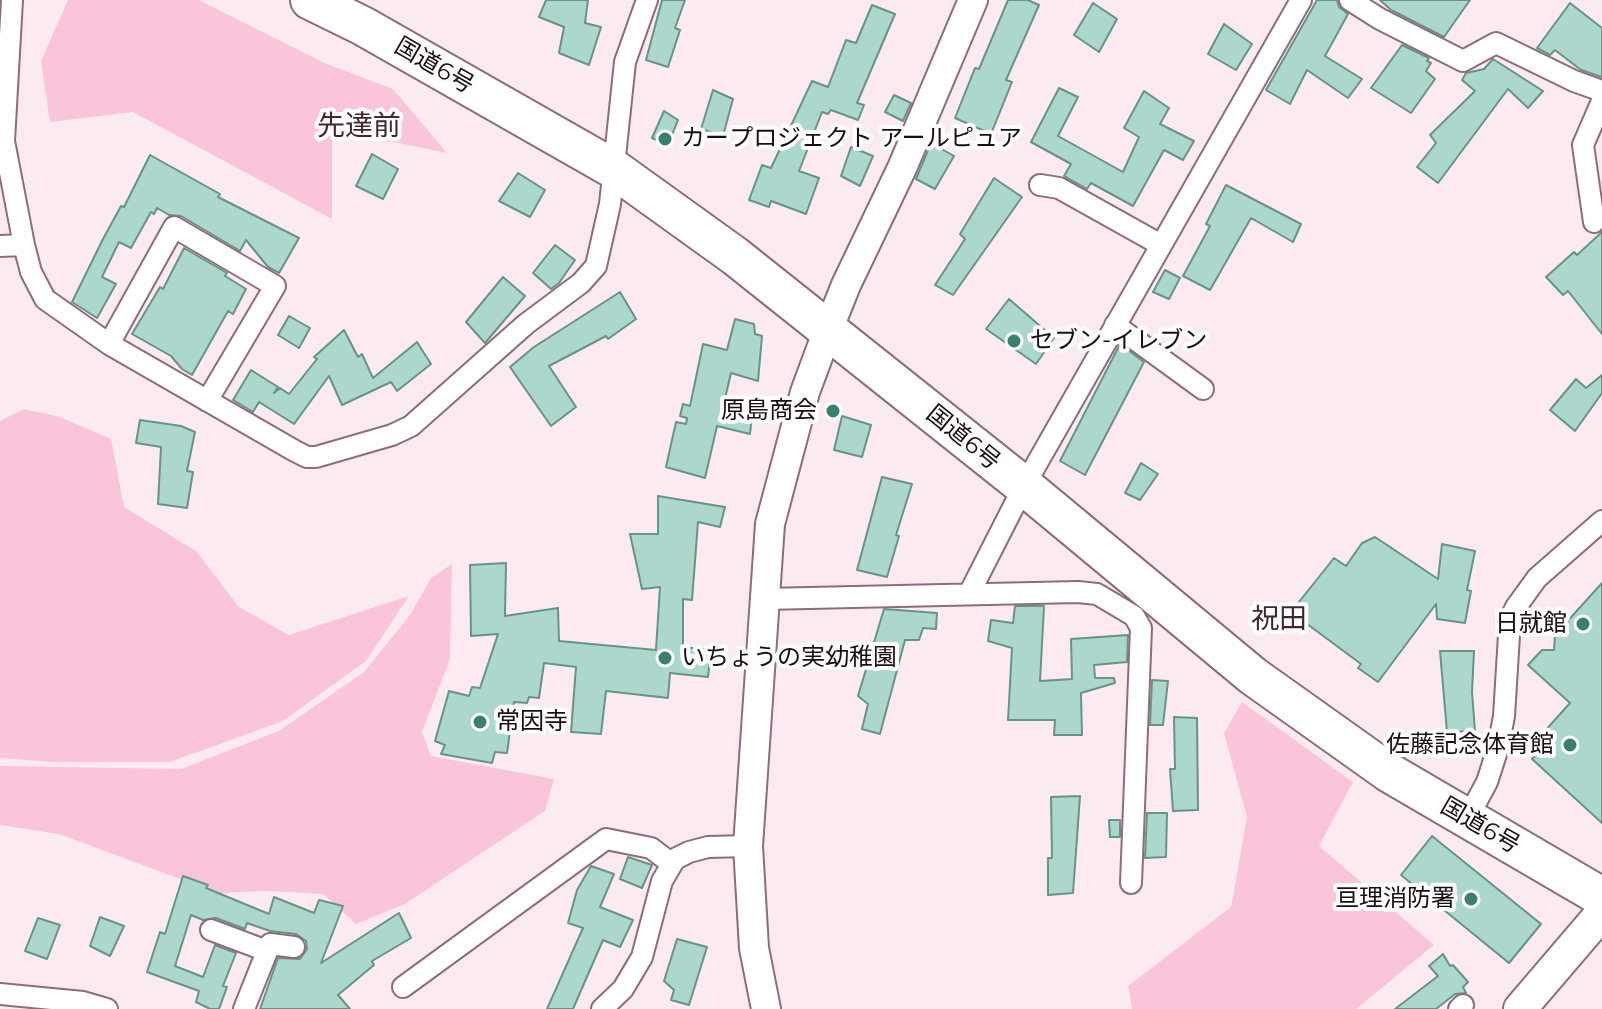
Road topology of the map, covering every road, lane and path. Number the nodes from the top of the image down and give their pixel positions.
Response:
1 (12, 0) edge
2 (310, 0) edge
3 (647, 0) edge
4 (973, 0) edge
5 (1301, 0) edge
6 (1350, 0) edge
7 (3, 79) edge
8 (1602, 91) edge
9 (1602, 101) edge
10 (614, 169) junction
11 (1040, 185) dead end
12 (1594, 222) dead end
13 (24, 245) junction
14 (1161, 245) junction
15 (0, 246) edge
16 (1115, 325) junction
17 (828, 330) junction
18 (109, 344) junction
19 (1203, 389) dead end
20 (207, 401) junction
21 (1024, 486) junction
22 (1602, 521) edge
23 (969, 594) junction
24 (764, 599) junction
25 (1467, 819) junction
26 (748, 846) junction
27 (672, 864) junction
28 (1131, 883) dead end
29 (1602, 897) edge
30 (1602, 913) edge
31 (211, 930) dead end
32 (294, 947) dead end
33 (267, 951) junction
34 (403, 987) dead end
35 (0, 994) edge
36 (107, 1009) edge
37 (244, 1009) edge
38 (602, 1009) edge
39 (766, 1009) edge
40 (1520, 1009) edge

1 - 7 street
2 - 10 highway, 国道6号
3 - 10 street
4 - 17 street
5 - 14 street
6 - 8 street
7 - 13 street
9 - 12 street
10 - 17 highway, 国道6号
10 - 20 street
11 - 14 street
13 - 15 street
13 - 18 street
14 - 16 street
16 - 19 street
16 - 21 street
17 - 21 highway, 国道6号
17 - 24 street
18 - 20 street
18 - 20 street
21 - 23 street
21 - 25 highway, 国道6号
22 - 25 street
23 - 24 street
23 - 28 street
24 - 26 street
25 - 29 highway, 国道6号
26 - 27 street
26 - 39 street
27 - 34 street
27 - 38 street
30 - 40 main road
31 - 33 street
32 - 33 street
33 - 37 street
35 - 36 street

